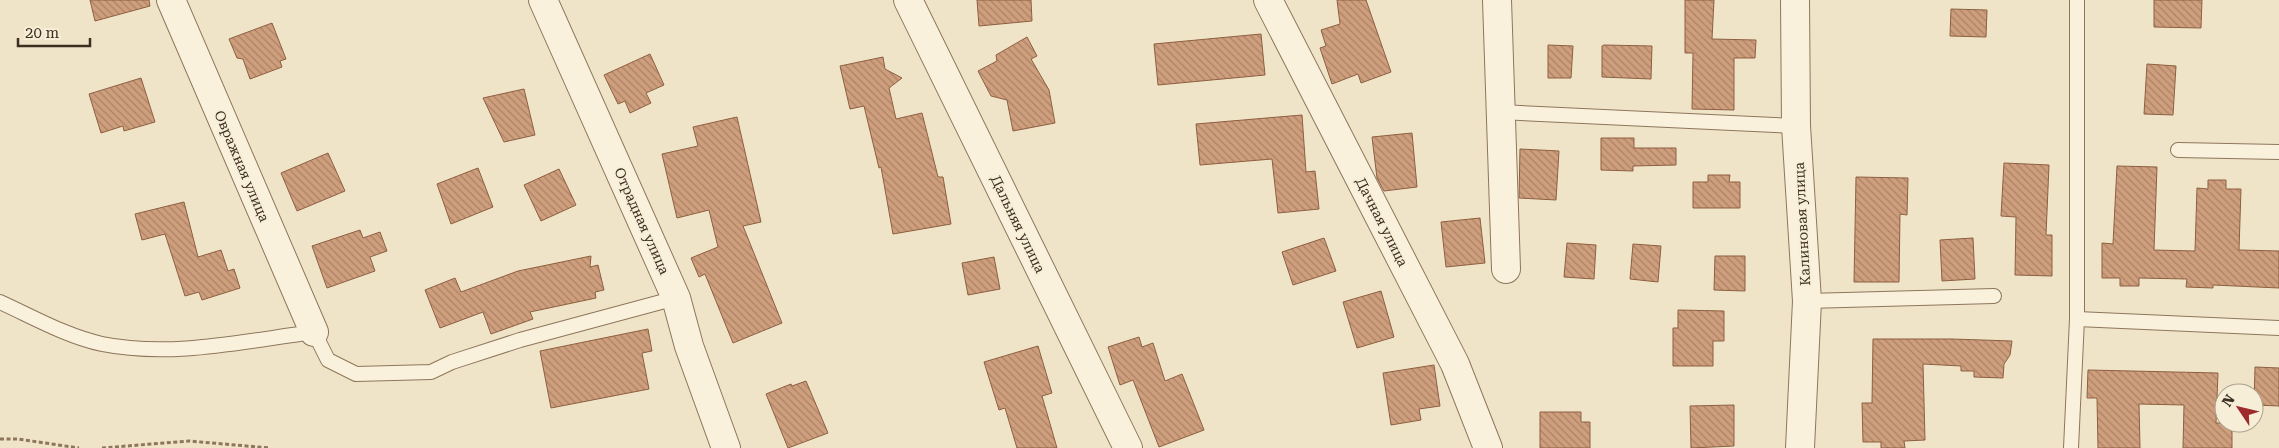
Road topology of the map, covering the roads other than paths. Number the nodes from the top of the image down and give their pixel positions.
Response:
1 (171, 0) edge
2 (543, 0) edge
3 (908, 0) edge
4 (1268, 0) edge
5 (1497, 0) edge
6 (1795, 0) edge
7 (2077, 0) edge
8 (1500, 112) junction
9 (1796, 126) junction
10 (2178, 150) dead end
11 (2279, 152) edge
12 (1506, 268) dead end
13 (1994, 296) dead end
14 (676, 298) junction
15 (1807, 301) junction
16 (0, 302) edge
17 (2077, 319) junction
18 (2279, 328) edge
19 (314, 332) junction
20 (726, 448) edge
21 (1128, 448) edge
22 (1488, 448) edge
23 (1800, 448) edge
24 (2071, 448) edge

1 - 19 street, Овражная улица
2 - 14 street, Отрадная улица
3 - 21 street, Дальняя улица
4 - 22 street, Дачная улица
5 - 8 street
6 - 9 street, Калиновая улица
7 - 17 lane
8 - 9 lane
8 - 12 street
9 - 15 street, Калиновая улица
10 - 11 lane
13 - 15 lane
14 - 19 lane
14 - 20 street, Отрадная улица
15 - 23 street, Калиновая улица
16 - 19 lane
17 - 18 lane
17 - 24 lane

